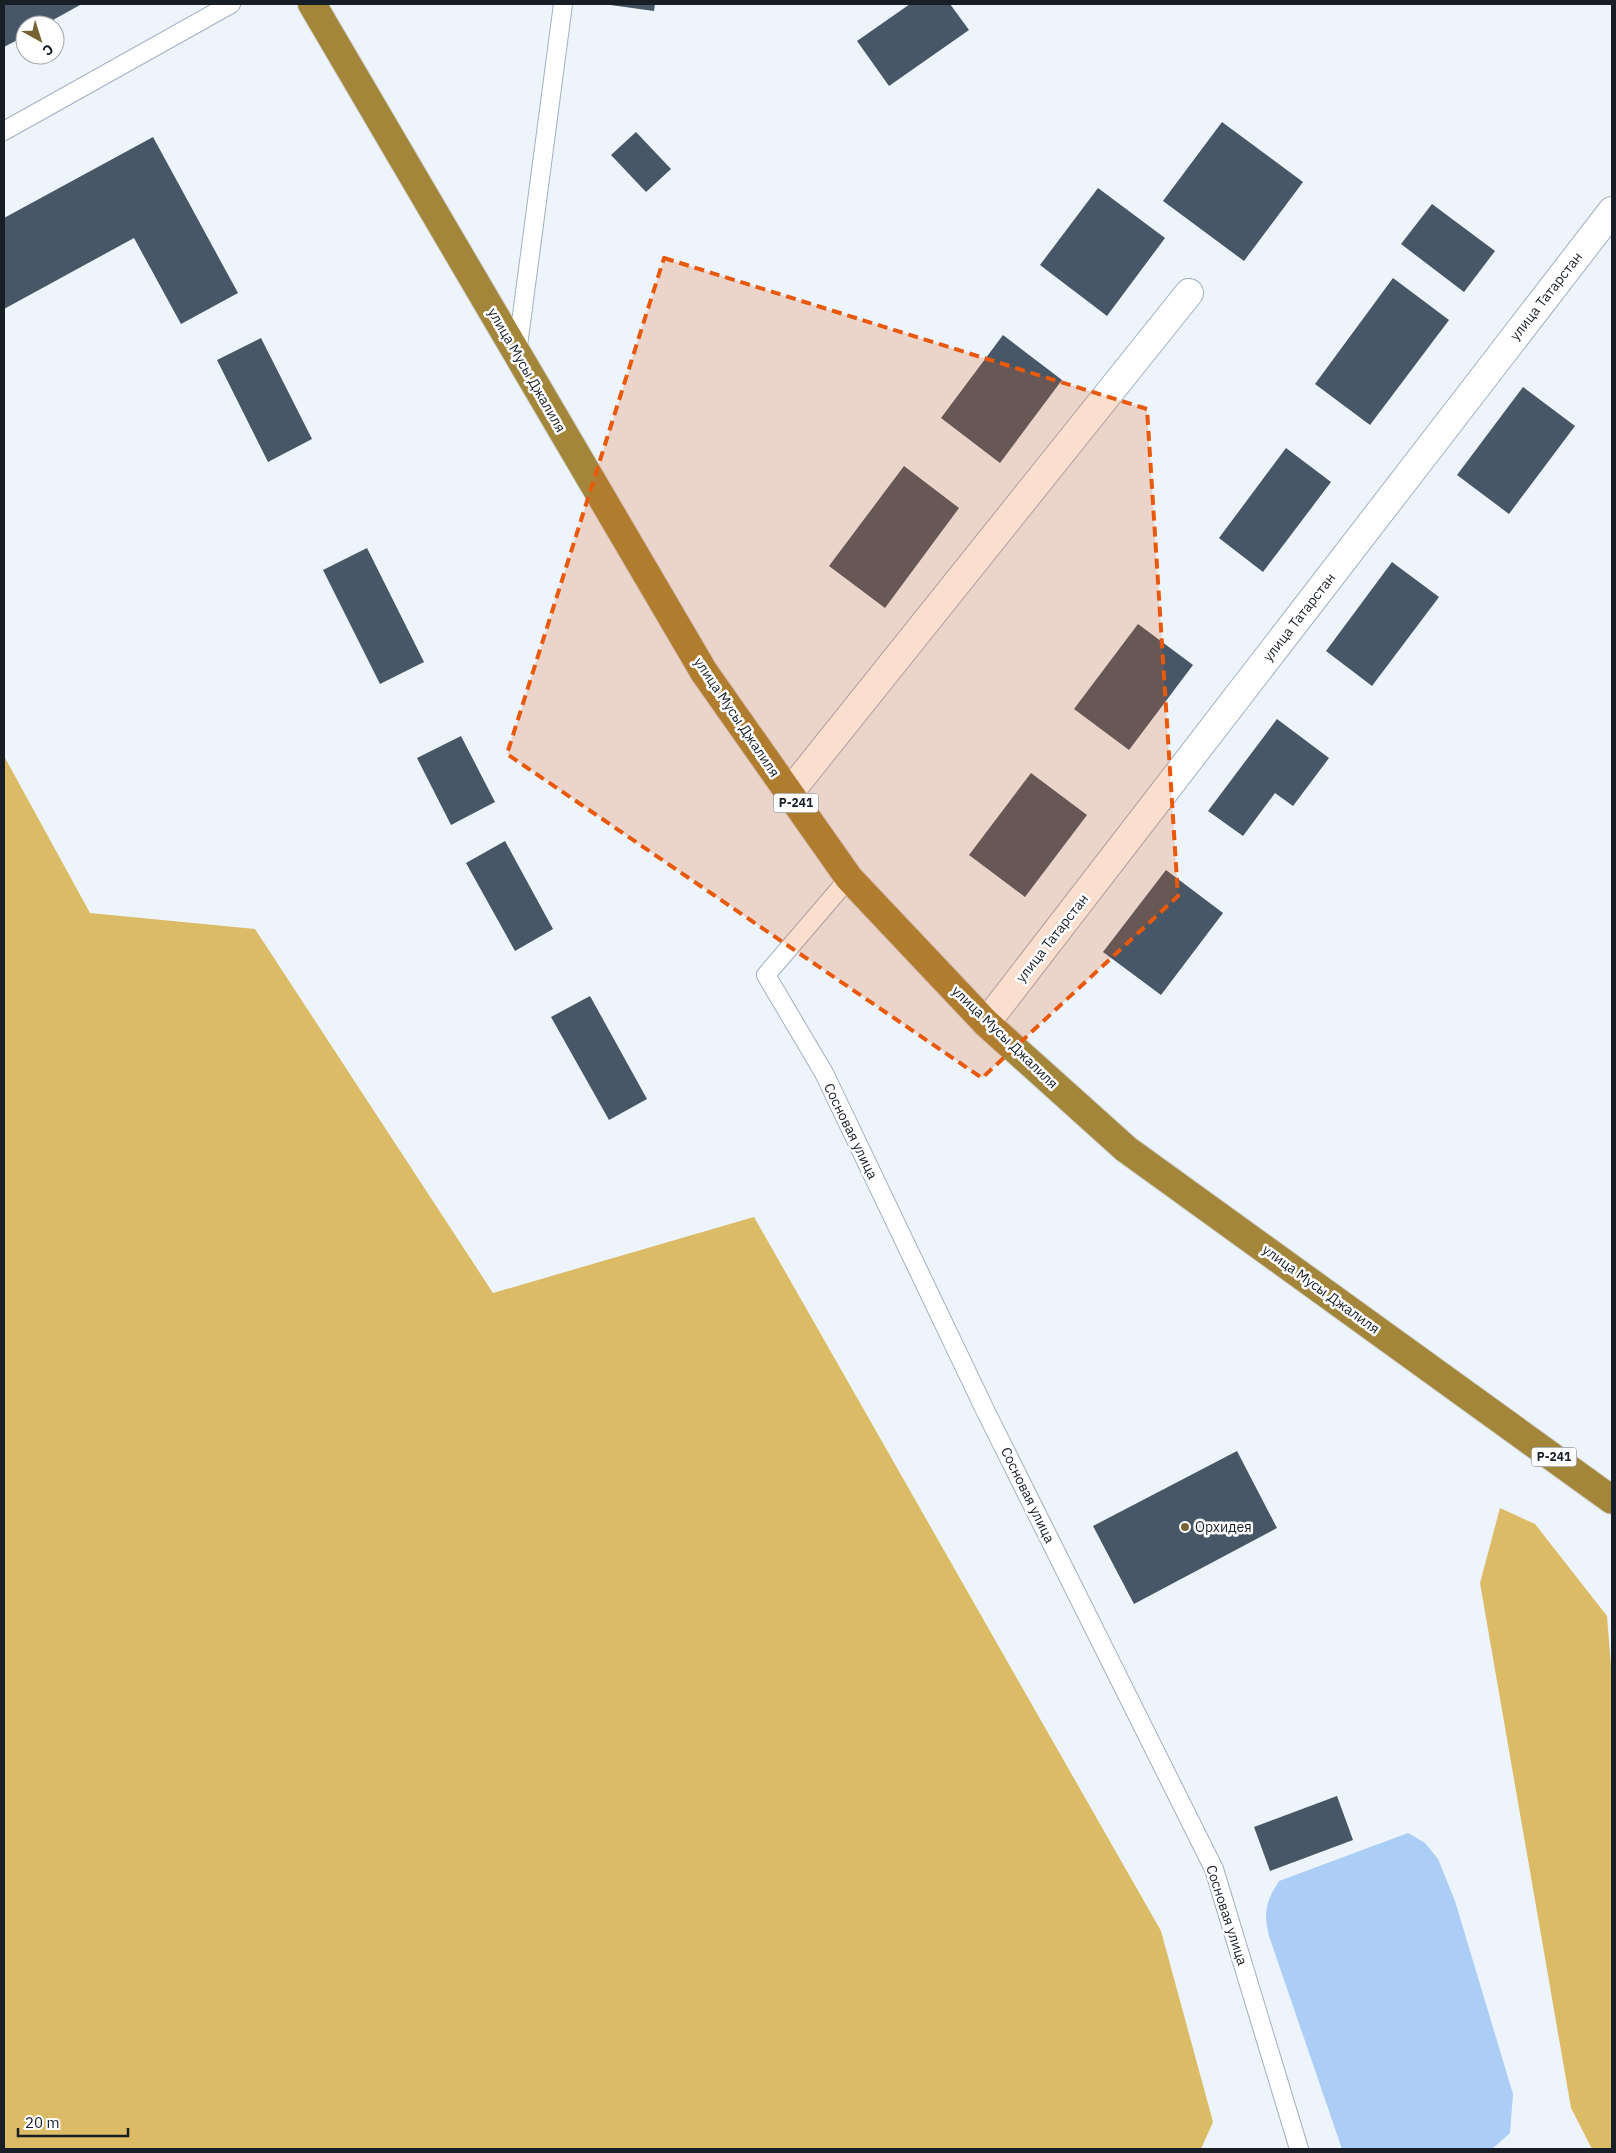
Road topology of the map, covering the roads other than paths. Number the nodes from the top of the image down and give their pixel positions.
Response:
1 (231, 4) edge
2 (312, 4) edge
3 (563, 4) edge
4 (4, 131) edge
5 (1612, 211) edge
6 (1189, 293) dead end
7 (517, 352) junction
8 (789, 793) junction
9 (849, 878) junction
10 (986, 1023) junction
11 (1612, 1500) edge
12 (1299, 2149) edge

1 - 4 lane
2 - 7 highway, улица Мусы Джалиля / Р-241
3 - 7 lane
5 - 10 street, улица Татарстан
6 - 8 street
7 - 8 highway, улица Мусы Джалиля / Р-241
8 - 9 highway, улица Мусы Джалиля / Р-241
9 - 10 highway, улица Мусы Джалиля / Р-241
9 - 12 lane, Сосновая улица
10 - 11 highway, улица Мусы Джалиля / Р-241

